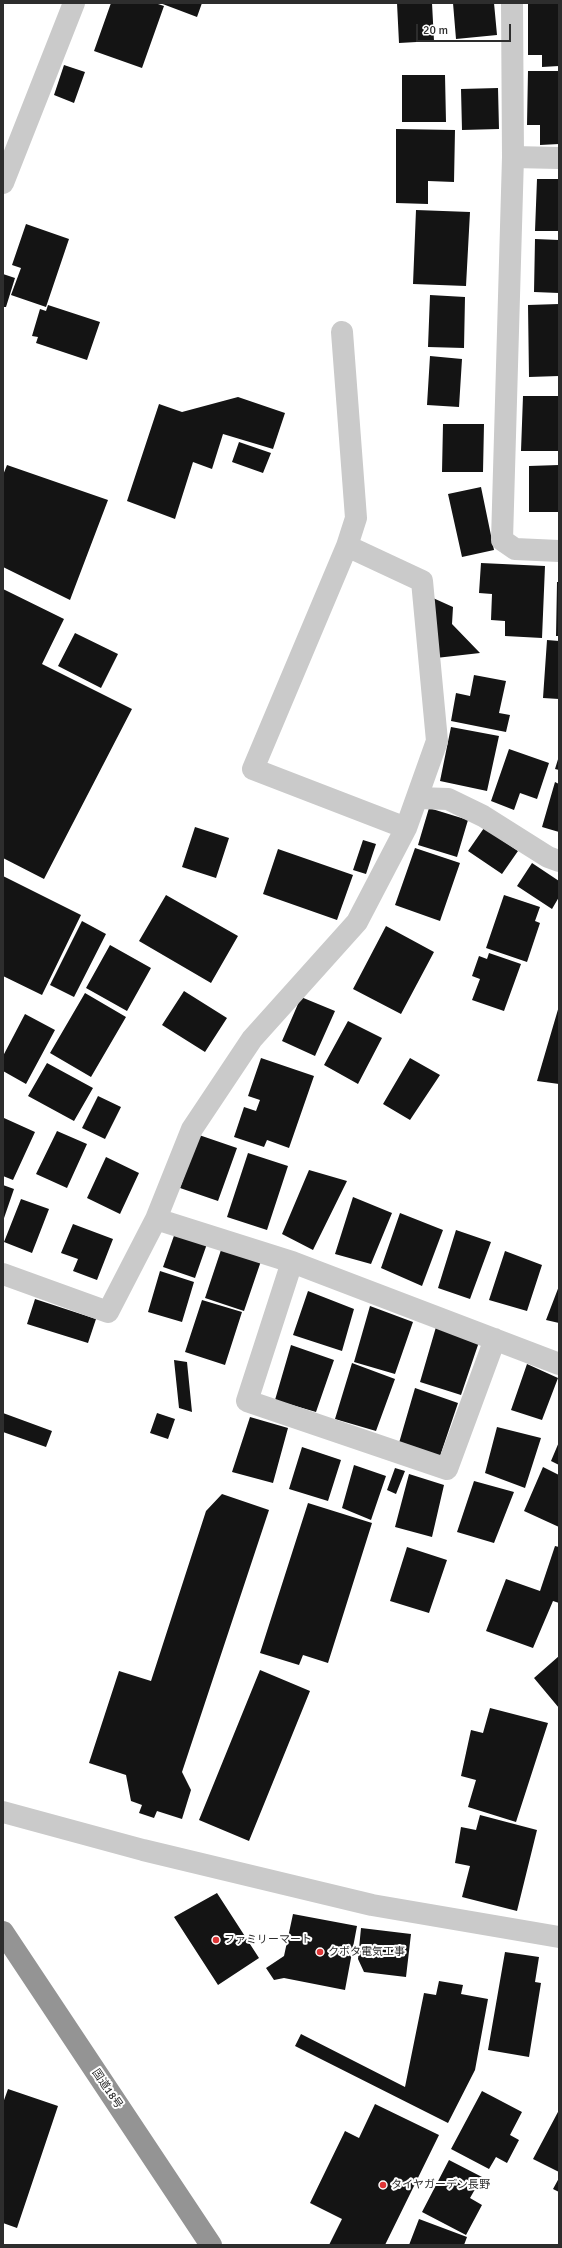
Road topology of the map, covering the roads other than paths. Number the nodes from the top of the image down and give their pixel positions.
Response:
1 (74, 3) edge
2 (512, 3) edge
3 (514, 157) junction
4 (559, 158) edge
5 (3, 183) edge
6 (342, 332) dead end
7 (347, 546) junction
8 (559, 551) edge
9 (418, 798) junction
10 (406, 828) junction
11 (559, 861) edge
12 (156, 1219) junction
13 (292, 1262) junction
14 (3, 1274) edge
15 (495, 1339) junction
16 (559, 1364) edge
17 (3, 1812) edge
18 (3, 1932) edge
19 (559, 1937) edge
20 (211, 2245) edge

1 - 5 street
2 - 3 street
3 - 4 street
3 - 8 street
6 - 7 street
7 - 9 street
7 - 10 street
9 - 10 street
9 - 11 street
10 - 12 street
12 - 13 street
12 - 14 street
13 - 15 street
13 - 15 street
15 - 16 street
17 - 19 street
18 - 20 highway, 国道18号

